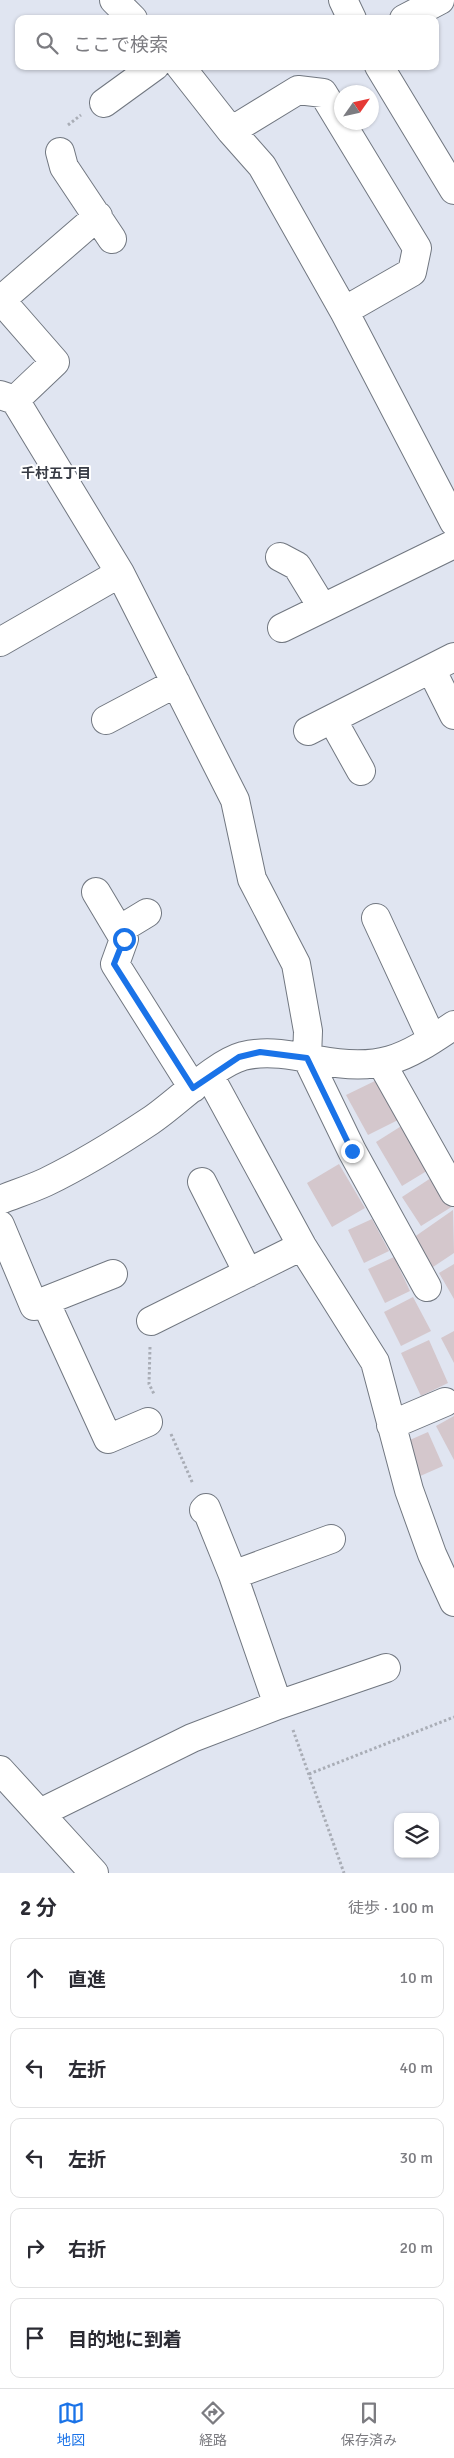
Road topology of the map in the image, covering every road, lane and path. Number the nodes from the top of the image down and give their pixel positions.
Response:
1 (114, 0) edge
2 (343, 0) edge
3 (440, 0) edge
4 (129, 15) edge
5 (350, 15) edge
6 (412, 15) edge
7 (149, 70) edge
8 (183, 70) edge
9 (381, 70) edge
10 (104, 103) joint
11 (230, 131) junction
12 (60, 152) joint
13 (454, 190) edge
14 (98, 216) junction
15 (112, 239) dead end
16 (0, 300) edge
17 (344, 311) junction
18 (8, 398) edge
19 (454, 522) edge
20 (454, 544) edge
21 (280, 557) dead end
22 (120, 574) junction
23 (322, 607) junction
24 (282, 628) dead end
25 (0, 642) edge
26 (442, 663) edge
27 (176, 683) junction
28 (454, 715) edge
29 (106, 720) dead end
30 (361, 771) dead end
31 (96, 892) dead end
32 (147, 913) dead end
33 (376, 918) dead end
34 (119, 930) junction
35 (446, 1037) edge
36 (307, 1058) junction
37 (382, 1064) junction
38 (201, 1082) junction
39 (202, 1182) dead end
40 (454, 1192) edge
41 (0, 1200) edge
42 (0, 1225) edge
43 (302, 1246) junction
44 (248, 1273) junction
45 (113, 1274) dead end
46 (427, 1287) dead end
47 (45, 1302) junction
48 (151, 1321) dead end
49 (445, 1402) dead end
50 (148, 1422) dead end
51 (390, 1425) junction
52 (204, 1510) dead end
53 (331, 1539) dead end
54 (233, 1575) junction
55 (454, 1602) edge
56 (386, 1668) dead end
57 (281, 1704) junction
58 (454, 1717) edge
59 (0, 1770) edge
60 (309, 1774) junction
61 (40, 1813) junction
62 (94, 1873) edge
63 (344, 1873) edge

1 - 4 street
2 - 5 street
3 - 6 street
7 - 10 street
8 - 11 street
9 - 13 street
10 - 12 path
11 - 17 street
11 - 17 street
12 - 14 street
14 - 15 street
14 - 16 street
16 - 18 street
17 - 19 street
18 - 22 street
20 - 23 street
21 - 23 street
22 - 25 street
22 - 27 street
23 - 24 street
26 - 28 street
26 - 30 street
27 - 29 street
27 - 36 street
31 - 34 street
32 - 34 street
33 - 35 street
34 - 38 street
35 - 37 street
36 - 37 street
36 - 38 street
36 - 46 street
37 - 40 street
38 - 41 street
38 - 43 street
39 - 44 street
42 - 47 street
43 - 44 street
43 - 51 street
44 - 48 street
45 - 47 street
47 - 50 street
49 - 51 street
51 - 55 street
52 - 54 street
53 - 54 street
54 - 57 street
56 - 57 street
57 - 60 path
57 - 61 street
58 - 60 path
59 - 61 street
60 - 63 path
61 - 62 street

